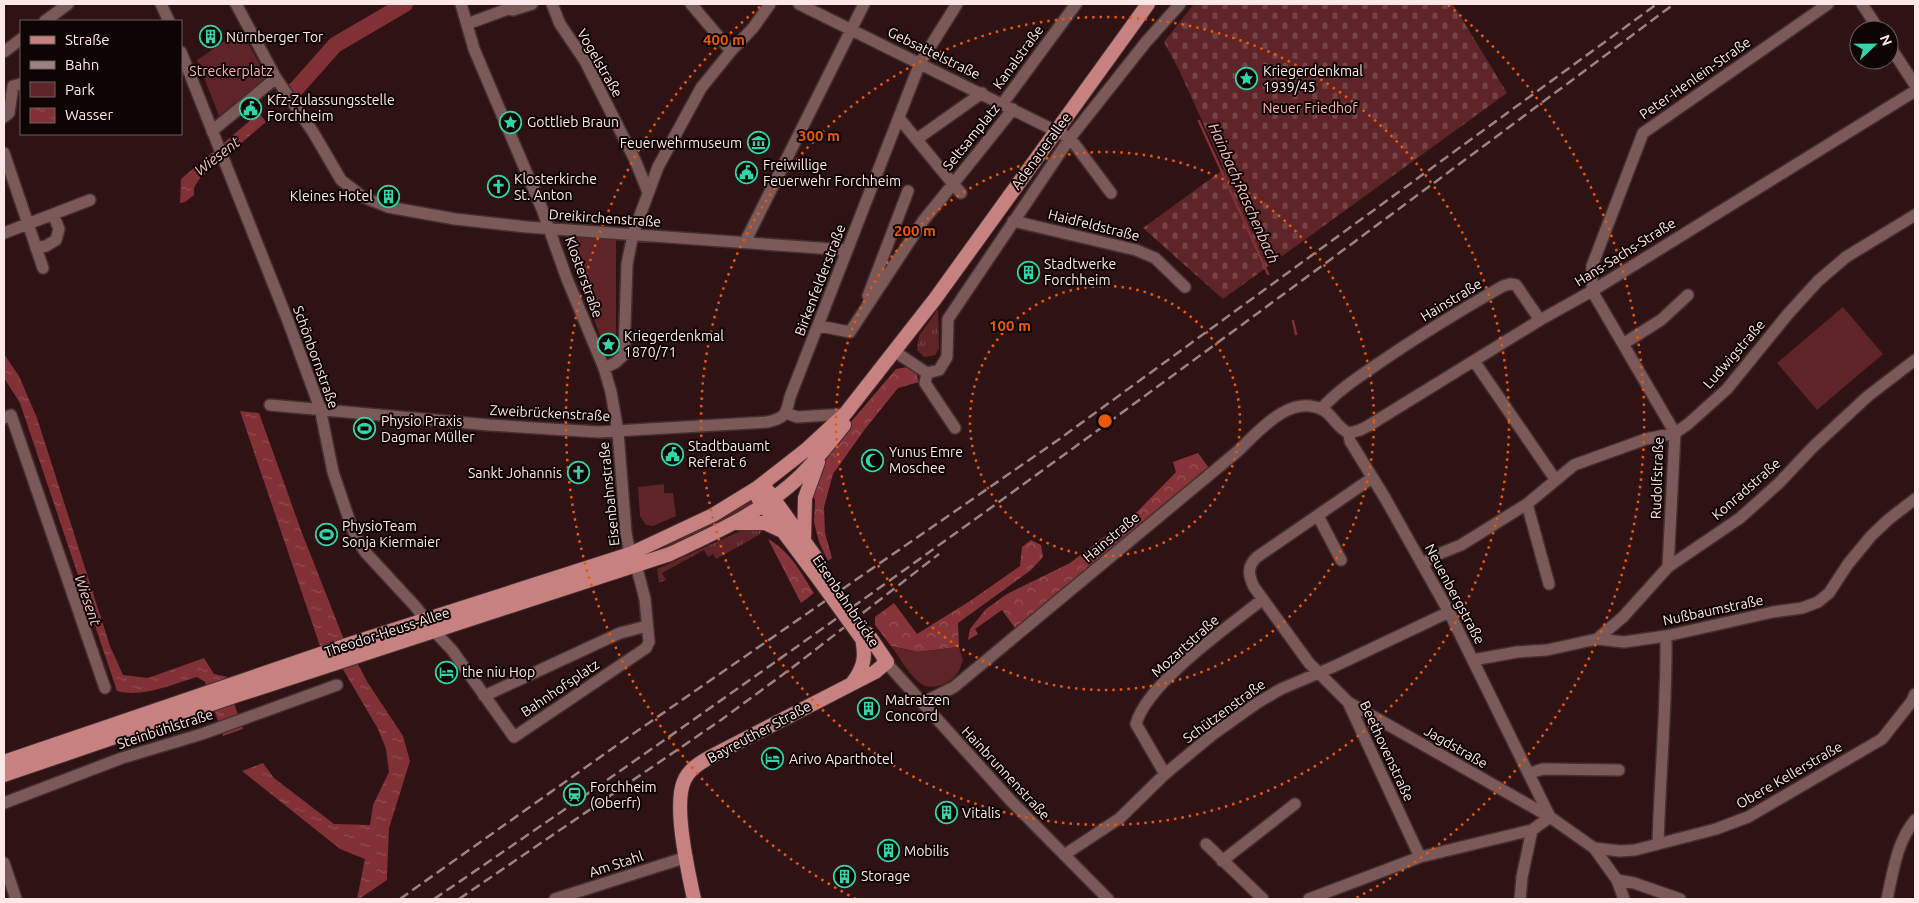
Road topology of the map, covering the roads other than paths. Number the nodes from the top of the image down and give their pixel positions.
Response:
1 (68, 4) edge
2 (162, 4) edge
3 (236, 4) edge
4 (461, 4) edge
5 (532, 4) edge
6 (552, 4) edge
7 (691, 4) edge
8 (770, 4) edge
9 (799, 4) edge
10 (864, 4) edge
11 (957, 4) edge
12 (1076, 4) edge
13 (1148, 4) edge
14 (1180, 4) edge
15 (1828, 4) edge
16 (1862, 4) edge
17 (46, 20) edge
18 (169, 20) edge
19 (1872, 20) edge
20 (467, 24) junction
21 (851, 30) junction
22 (20, 40) edge
23 (731, 51) junction
24 (4, 52) edge
25 (182, 57) edge
26 (1899, 61) edge
27 (920, 63) junction
28 (276, 78) junction
29 (20, 84) edge
30 (1915, 86) edge
31 (1915, 91) edge
32 (982, 93) junction
33 (1008, 106) junction
34 (4, 118) edge
35 (898, 118) junction
36 (1056, 130) junction
37 (212, 131) junction
38 (1070, 138) junction
39 (917, 139) junction
40 (4, 153) edge
41 (953, 184) junction
42 (908, 191) dead end
43 (648, 192) junction
44 (961, 193) dead end
45 (1111, 193) dead end
46 (90, 200) dead end
47 (53, 214) junction
48 (1915, 215) edge
49 (1013, 220) junction
50 (28, 223) junction
51 (550, 229) junction
52 (4, 234) edge
53 (633, 234) junction
54 (745, 242) junction
55 (36, 248) junction
56 (847, 250) junction
57 (43, 268) dead end
58 (1185, 287) dead end
59 (1592, 291) junction
60 (1688, 295) dead end
61 (935, 299) junction
62 (861, 317) junction
63 (1540, 320) junction
64 (819, 326) junction
65 (1623, 344) junction
66 (900, 354) junction
67 (1915, 360) edge
68 (1474, 361) junction
69 (604, 368) junction
70 (927, 373) junction
71 (270, 405) dead end
72 (320, 408) junction
73 (1321, 409) junction
74 (786, 413) junction
75 (845, 414) junction
76 (4, 418) edge
77 (955, 428) dead end
78 (618, 432) junction
79 (1349, 433) junction
80 (1675, 433) junction
81 (822, 453) junction
82 (1372, 478) junction
83 (1555, 479) junction
84 (758, 488) junction
85 (1915, 499) edge
86 (768, 502) junction
87 (1527, 504) junction
88 (1318, 516) junction
89 (732, 524) junction
90 (786, 534) junction
91 (804, 541) junction
92 (633, 560) junction
93 (1341, 560) dead end
94 (1423, 564) junction
95 (1668, 567) junction
96 (819, 571) junction
97 (1549, 584) dead end
98 (1263, 599) junction
99 (1449, 612) junction
100 (430, 625) junction
101 (647, 626) junction
102 (865, 636) junction
103 (1666, 636) junction
104 (1597, 639) junction
105 (1473, 660) junction
106 (887, 662) junction
107 (1317, 673) junction
108 (853, 683) junction
109 (337, 685) dead end
110 (105, 688) dead end
111 (484, 696) junction
112 (1914, 699) edge
113 (1348, 702) junction
114 (922, 703) junction
115 (191, 705) junction
116 (4, 762) edge
117 (1619, 770) dead end
118 (1530, 773) junction
119 (1165, 774) junction
120 (4, 775) edge
121 (4, 803) edge
122 (1296, 804) dead end
123 (1550, 817) junction
124 (1915, 820) edge
125 (1532, 830) junction
126 (1206, 844) dead end
127 (1658, 844) junction
128 (1594, 848) junction
129 (1064, 855) junction
130 (1420, 857) junction
131 (687, 858) junction
132 (1222, 861) junction
133 (4, 863) edge
134 (1617, 880) junction
135 (16, 899) edge
136 (555, 899) edge
137 (694, 899) edge
138 (1108, 899) edge
139 (1263, 899) edge
140 (1309, 899) edge
141 (1520, 899) edge
142 (1624, 899) edge
143 (1680, 899) edge
144 (1887, 899) edge

1 - 17 street
2 - 18 street
3 - 28 street, Dreikirchenstraße
4 - 20 street, Klosterstraße
5 - 20 street
6 - 43 street, Vogelstraße
7 - 23 street
8 - 23 street
9 - 21 street, Gebsattelstraße
10 - 21 street
11 - 27 street, Birkenfelderstraße
12 - 33 street, Kanalstraße
13 - 36 main road, Adenauerallee
14 - 38 street
15 - 59 street, Peter-Henlein-Straße
16 - 19 street
20 - 51 street, Klosterstraße
21 - 27 street, Gebsattelstraße
21 - 54 street
22 - 24 street
23 - 43 street
25 - 37 street, Schönbornstraße
26 - 30 street
27 - 32 street, Gebsattelstraße
27 - 35 street, Birkenfelderstraße
28 - 37 street
28 - 51 street, Dreikirchenstraße
29 - 34 street
31 - 59 street, Hans-Sachs-Straße
32 - 33 street, Gebsattelstraße
32 - 39 street, Seltsamplatz
33 - 36 street, Gebsattelstraße
33 - 41 street, Seltsamplatz
35 - 39 street, Seltsamplatz
35 - 56 street, Birkenfelderstraße
36 - 38 street
36 - 61 main road, Adenauerallee
37 - 72 street, Schönbornstraße
38 - 45 street
38 - 49 street
39 - 41 street, Seltsamplatz
40 - 50 street
41 - 44 street, Seltsamplatz
41 - 62 street, Seltsamplatz
42 - 62 street
43 - 53 street
46 - 47 street
47 - 50 street
47 - 55 street
48 - 80 street, Ludwigstraße
49 - 58 street, Haidfeldstraße
49 - 70 street
50 - 52 street
50 - 55 street
51 - 53 street, Dreikirchenstraße
51 - 69 street, Klosterstraße
53 - 54 street, Dreikirchenstraße
53 - 69 street
54 - 56 street, Dreikirchenstraße
55 - 57 street
56 - 64 street, Birkenfelderstraße
59 - 63 street, Hans-Sachs-Straße
59 - 65 street, Rudolfstraße
60 - 65 street
61 - 66 main road, Adenauerallee
61 - 75 main road, Adenauerallee
62 - 64 street, Seltsamplatz
63 - 68 street, Hans-Sachs-Straße
63 - 73 street, Hainstraße
64 - 74 street, Birkenfelderstraße
65 - 80 street, Rudolfstraße
66 - 70 street
66 - 81 main road, Adenauerallee
67 - 95 street, Konradstraße
68 - 79 street, Hans-Sachs-Straße
68 - 83 street
69 - 78 street, Klosterstraße
70 - 77 street
71 - 72 street, Zweibrückenstraße
72 - 78 street, Zweibrückenstraße
72 - 100 street, Schönbornstraße
73 - 79 street
73 - 114 street, Hainstraße
74 - 75 street
74 - 78 street
75 - 84 main road, Adenauerallee
76 - 110 street
78 - 92 street, Eisenbahnstraße
79 - 82 street, Neuenbergstraße
80 - 83 street, Ludwigstraße
80 - 95 street, Rudolfstraße
81 - 86 main road, Adenauerallee
81 - 91 main road
82 - 88 street
82 - 94 street, Neuenbergstraße
83 - 87 street, Ludwigstraße
84 - 86 main road
84 - 92 main road, Theodor-Heuss-Allee
85 - 103 street, Nußbaumstraße
86 - 89 main road, Theodor-Heuss-Allee
86 - 90 main road, Eisenbahnbrücke
86 - 91 main road, Eisenbahnbrücke
87 - 94 street, Ludwigstraße
87 - 97 street
88 - 93 street
88 - 98 street, Beethovenstraße
89 - 90 main road
89 - 92 main road, Theodor-Heuss-Allee
90 - 96 main road, Eisenbahnbrücke
91 - 96 main road, Eisenbahnbrücke
92 - 100 main road, Theodor-Heuss-Allee
92 - 101 street, Bahnhofsplatz
94 - 99 street, Neuenbergstraße
95 - 104 street, Konradstraße
96 - 102 main road, Eisenbahnbrücke
98 - 107 street, Beethovenstraße
98 - 119 street, Mozartstraße
99 - 105 street, Neuenbergstraße
99 - 107 street, Schützenstraße
100 - 111 street, Bahnhofsplatz
100 - 115 main road, Theodor-Heuss-Allee
101 - 111 street, Bahnhofsplatz
101 - 111 street, Bahnhofsplatz
102 - 106 main road, Eisenbahnbrücke
102 - 108 main road
103 - 104 street, Nußbaumstraße
103 - 127 street
104 - 105 street, Nußbaumstraße
105 - 118 street, Neuenbergstraße
106 - 108 main road, Bayreuther Straße
106 - 114 street, Hainbrunnenstraße
107 - 113 street, Beethovenstraße
107 - 119 street, Schützenstraße
108 - 131 main road, Bayreuther Straße
109 - 121 street, Steinbühlstraße
112 - 127 street, Obere Kellerstraße
113 - 123 street, Jagdstraße
113 - 130 street, Beethovenstraße
114 - 129 street, Hainbrunnenstraße
115 - 116 main road, Theodor-Heuss-Allee
115 - 120 main road, Theodor-Heuss-Allee
117 - 118 street
118 - 123 street, Neuenbergstraße
119 - 129 street, Schützenstraße
122 - 132 street
123 - 125 street
123 - 128 street
124 - 144 street
125 - 130 street
125 - 141 street
126 - 132 street
127 - 128 street, Obere Kellerstraße
128 - 134 street
129 - 138 street, Hainbrunnenstraße
130 - 140 street
131 - 136 street, Am Stahl
131 - 137 main road, Bayreuther Straße
132 - 139 street
133 - 135 street
134 - 142 street
134 - 143 street

